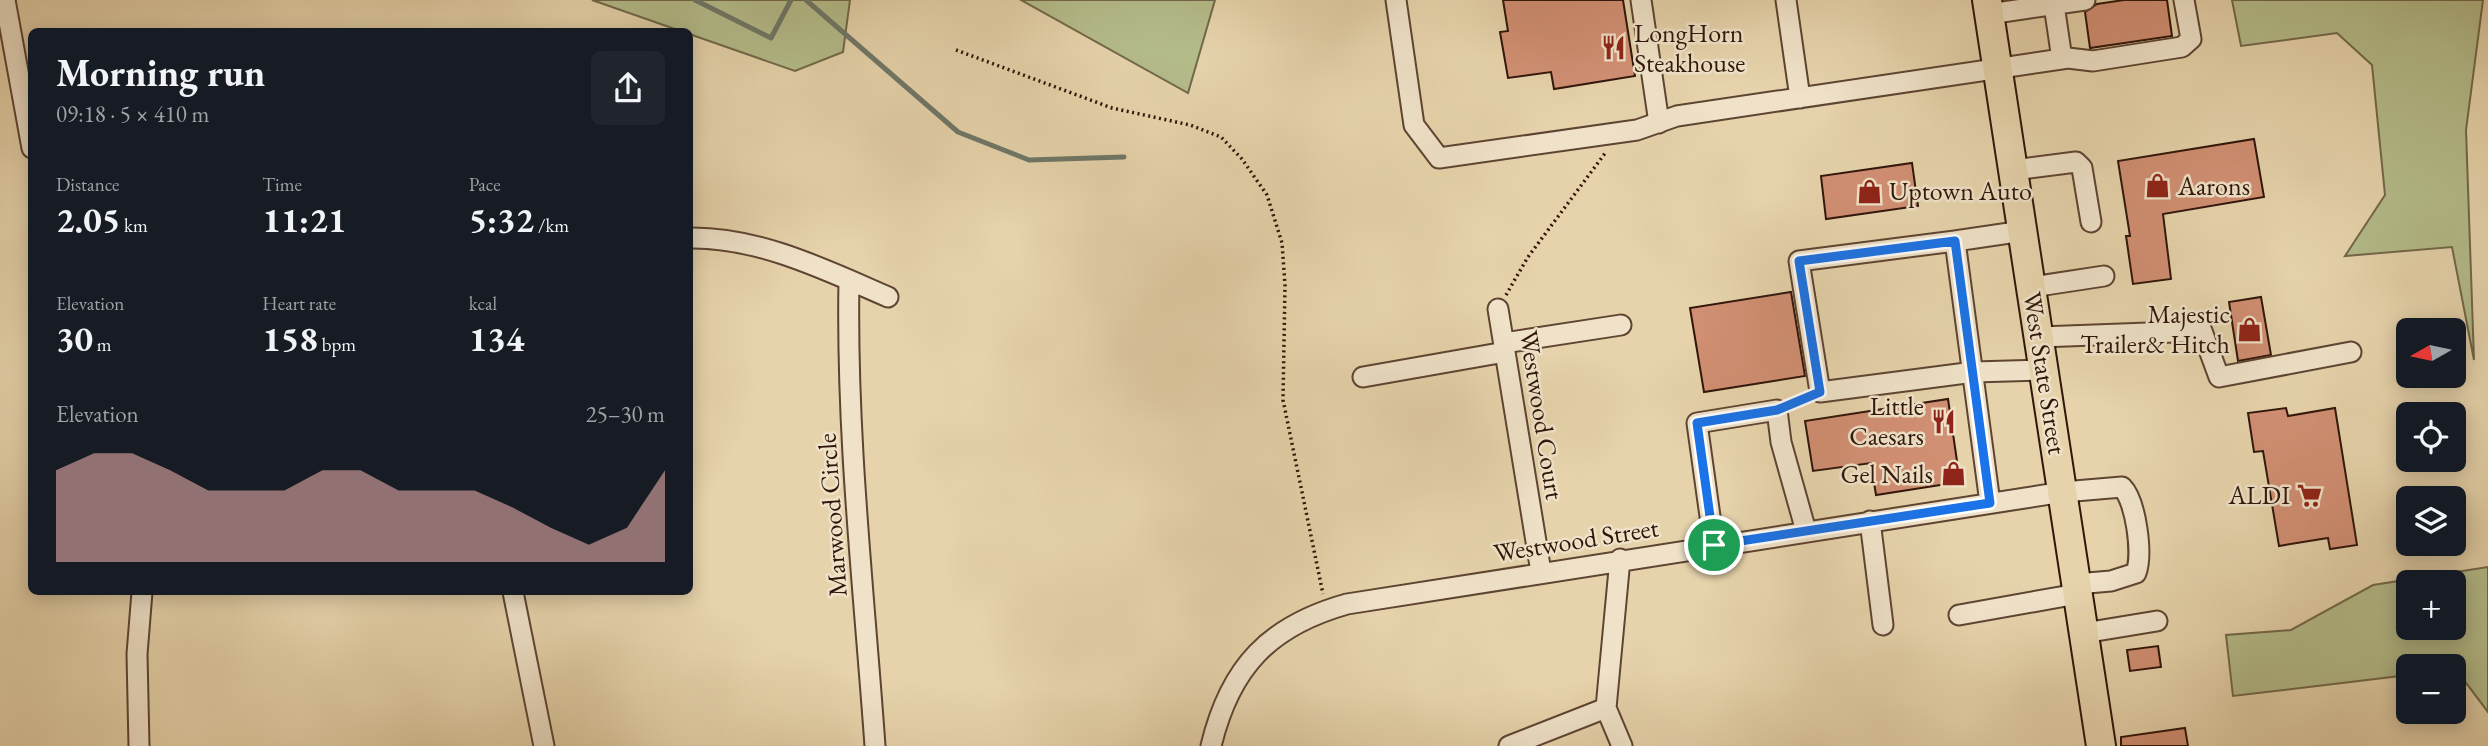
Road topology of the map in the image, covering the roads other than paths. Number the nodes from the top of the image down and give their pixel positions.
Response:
1 (5, 0) edge
2 (1396, 0) edge
3 (1641, 0) edge
4 (1786, 0) edge
5 (2085, 0) edge
6 (2184, 0) edge
7 (2054, 5) junction
8 (1988, 7) edge
9 (2062, 59) junction
10 (1998, 70) junction
11 (1800, 98) junction
12 (1659, 123) junction
13 (28, 131) edge
14 (2014, 170) junction
15 (2091, 222) dead end
16 (2023, 231) junction
17 (693, 238) edge
18 (1955, 241) junction
19 (2104, 276) dead end
20 (849, 280) junction
21 (2032, 287) junction
22 (888, 297) dead end
23 (1498, 309) road end
24 (1622, 325) dead end
25 (2040, 337) junction
26 (1505, 348) junction
27 (2351, 352) dead end
28 (2045, 370) junction
29 (1974, 372) junction
30 (1363, 377) dead end
31 (2063, 492) junction
32 (1990, 503) junction
33 (1870, 521) junction
34 (1806, 531) junction
35 (1714, 545) junction
36 (1620, 559) junction
37 (1541, 572) junction
38 (2077, 589) junction
39 (142, 595) edge
40 (514, 595) edge
41 (1959, 615) dead end
42 (2157, 621) dead end
43 (1883, 625) dead end
44 (2084, 634) junction
45 (1606, 708) junction
46 (139, 746) edge
47 (544, 746) edge
48 (875, 746) edge
49 (1211, 746) edge
50 (1509, 746) edge
51 (1622, 746) edge
52 (2101, 746) edge

1 - 13 street
2 - 12 street
3 - 12 street
4 - 11 street
5 - 7 street
6 - 9 street
7 - 8 street
7 - 9 street
8 - 10 highway, West State Street
9 - 10 street
10 - 11 street
10 - 14 highway, West State Street
11 - 12 street
14 - 15 street
14 - 16 highway, West State Street
16 - 18 street
16 - 21 highway, West State Street
17 - 20 street
18 - 29 street
18 - 29 street
19 - 21 street
20 - 22 street
20 - 48 street, Marwood Circle
21 - 25 highway, West State Street
23 - 26 street, Westwood Court
24 - 26 street
25 - 27 street
25 - 28 highway, West State Street
26 - 30 street
26 - 37 street, Westwood Court
28 - 29 street
28 - 31 highway, West State Street
29 - 32 street
31 - 32 street, Westwood Street
31 - 38 highway, West State Street
31 - 38 street, Westwood Street
32 - 33 street, Westwood Street
33 - 34 street, Westwood Street
33 - 43 street
34 - 35 street, Westwood Street
34 - 35 street
35 - 36 street, Westwood Street
36 - 37 street, Westwood Street
36 - 45 street
37 - 49 street, Westwood Street
38 - 41 street
38 - 44 highway, West State Street
39 - 46 street
40 - 47 street
42 - 44 street
44 - 52 highway, West State Street
45 - 50 street
45 - 51 street

